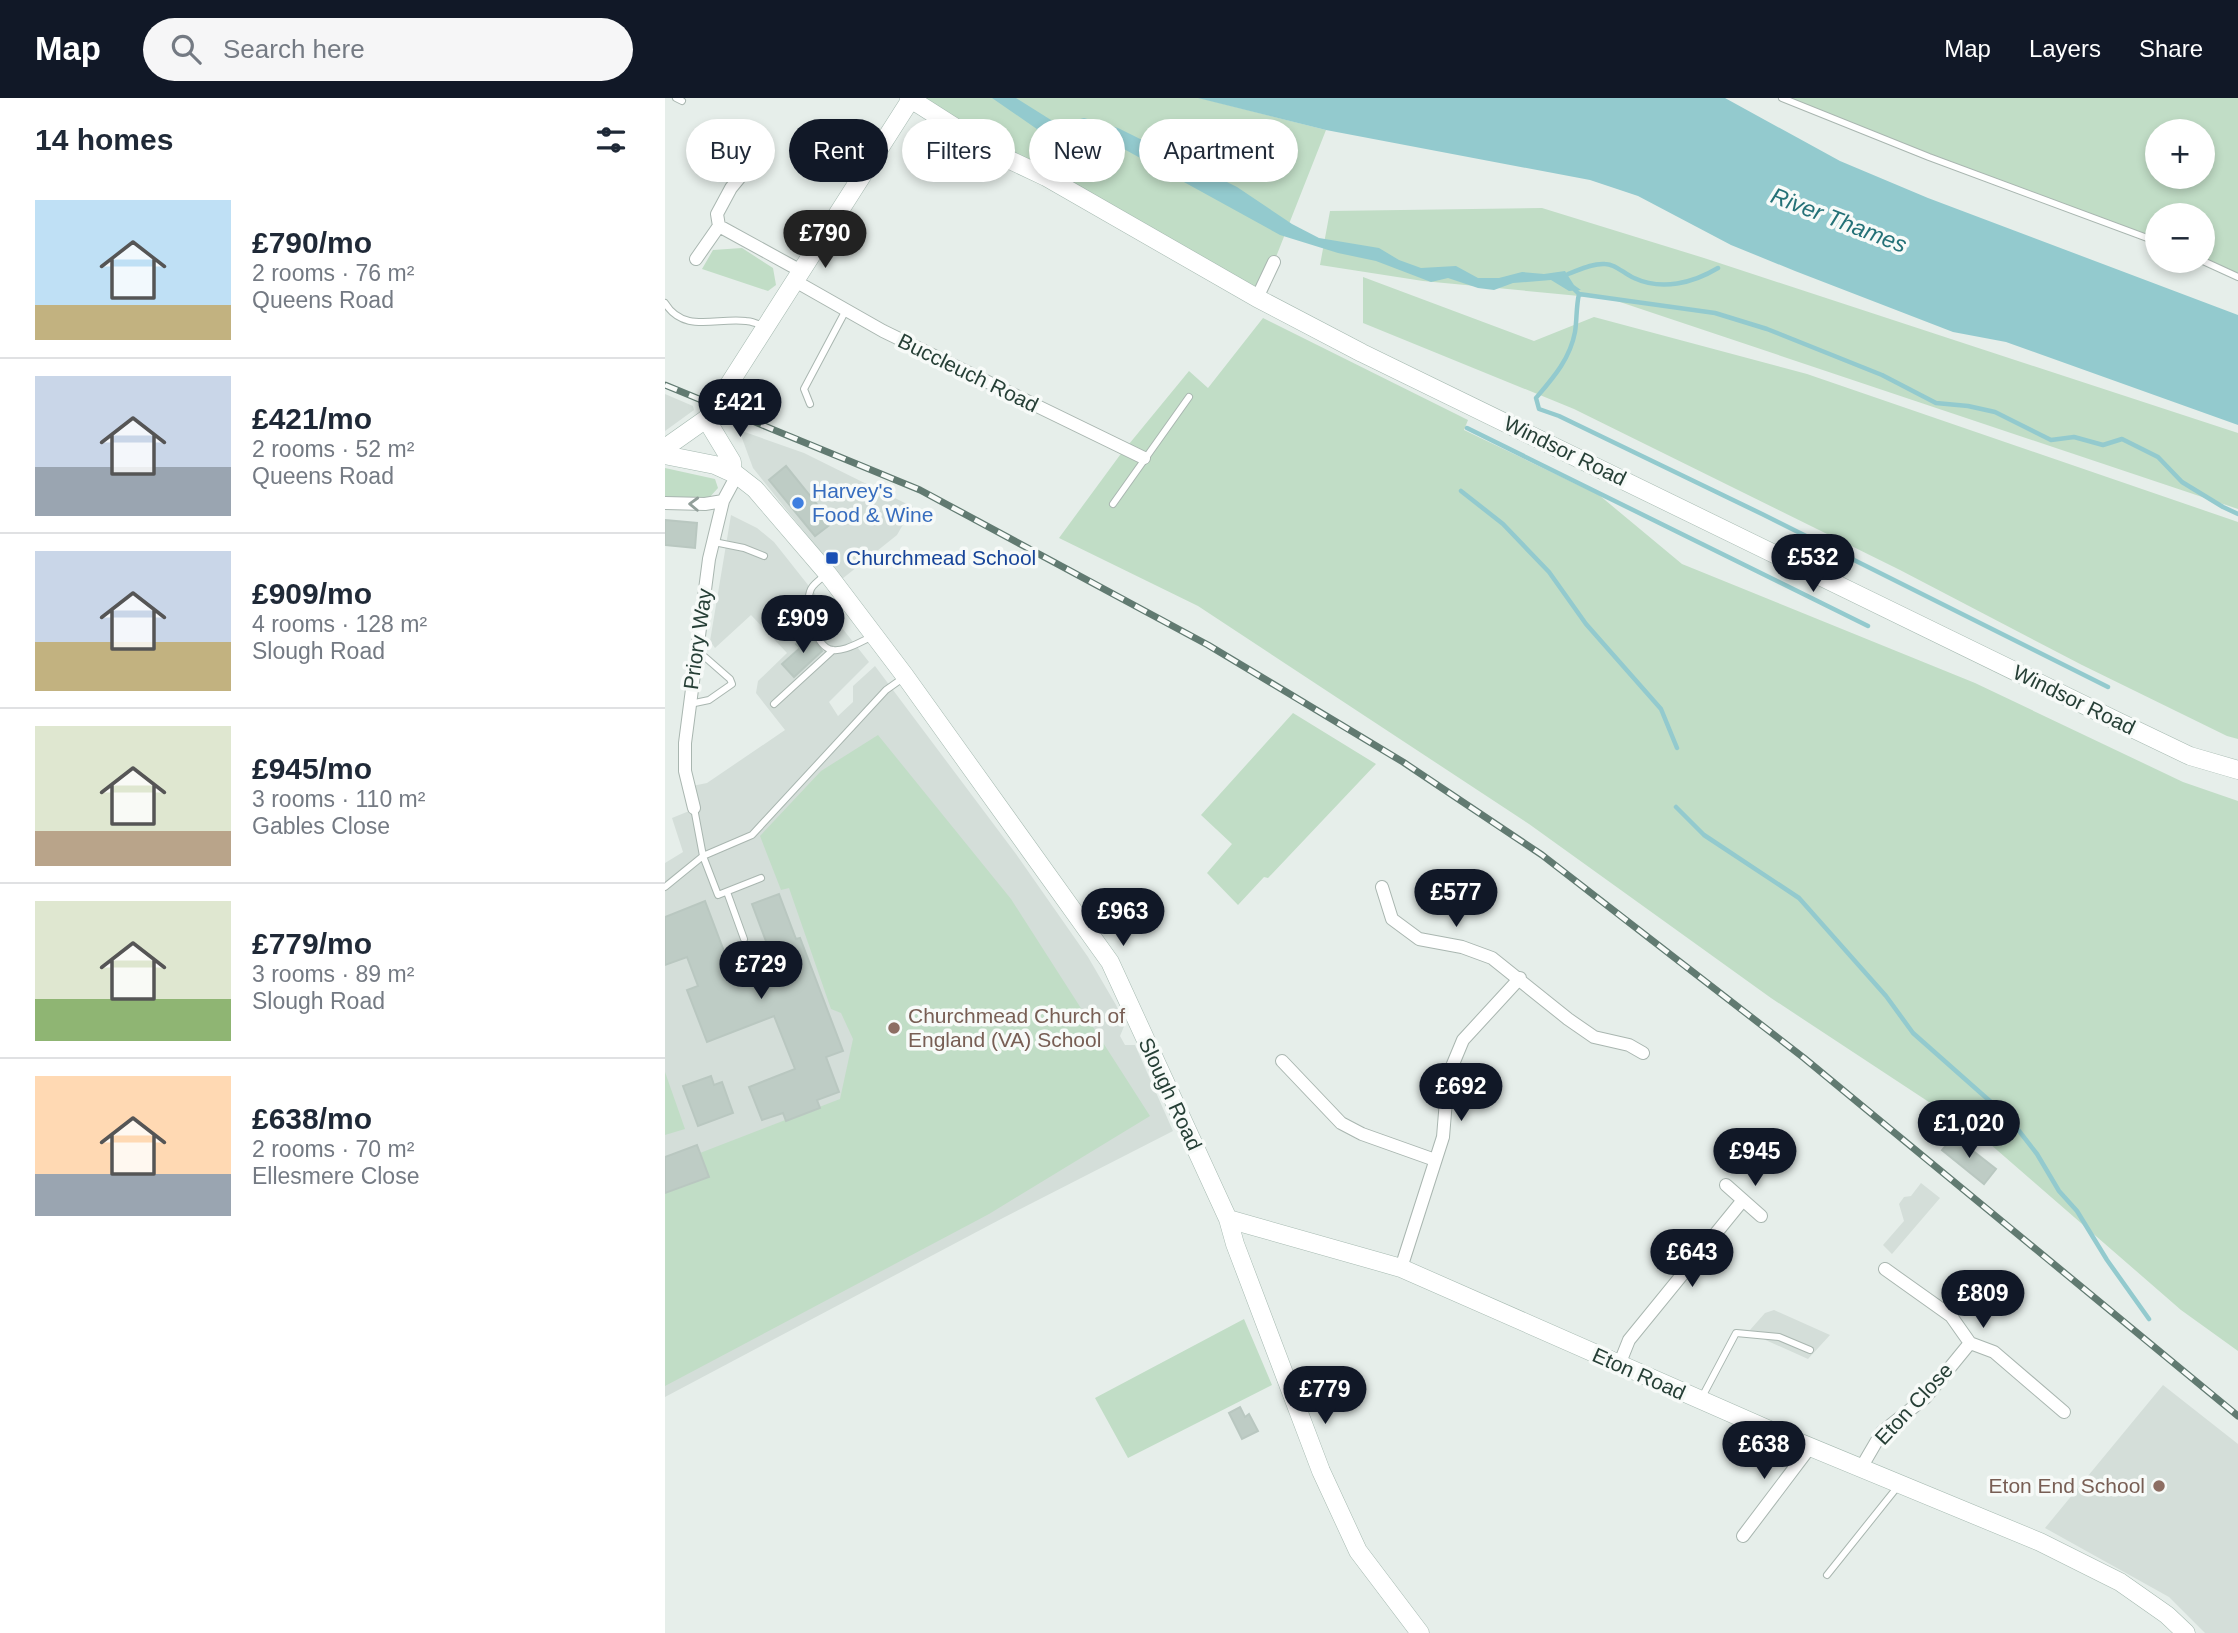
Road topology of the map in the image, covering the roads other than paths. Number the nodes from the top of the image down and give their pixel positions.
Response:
1 (1782, 98) edge
2 (910, 99) edge
3 (736, 182) edge
4 (719, 226) junction
5 (2145, 237) edge
6 (696, 259) dead end
7 (1274, 261) dead end
8 (2215, 266) edge
9 (798, 276) junction
10 (2238, 277) edge
11 (1257, 298) junction
12 (665, 303) edge
13 (846, 310) junction
14 (764, 326) junction
15 (1189, 397) dead end
16 (810, 404) dead end
17 (706, 419) junction
18 (665, 448) edge
19 (665, 455) edge
20 (1144, 458) junction
21 (735, 473) junction
22 (723, 501) junction
23 (665, 503) edge
24 (1114, 504) dead end
25 (713, 542) junction
26 (764, 556) dead end
27 (827, 573) junction
28 (872, 636) junction
29 (697, 650) junction
30 (833, 650) junction
31 (905, 677) junction
32 (690, 704) junction
33 (774, 705) dead end
34 (2238, 770) edge
35 (694, 808) joint
36 (703, 856) junction
37 (761, 878) dead end
38 (665, 887) edge
39 (1382, 887) dead end
40 (727, 892) junction
41 (744, 939) dead end
42 (1520, 978) junction
43 (1643, 1054) dead end
44 (1282, 1061) dead end
45 (1435, 1160) junction
46 (1726, 1185) dead end
47 (1743, 1200) junction
48 (1761, 1216) dead end
49 (1228, 1219) junction
50 (1401, 1268) junction
51 (1885, 1269) dead end
52 (1970, 1343) junction
53 (1810, 1350) dead end
54 (1619, 1365) junction
55 (1700, 1400) junction
56 (2064, 1412) dead end
57 (1811, 1446) junction
58 (1861, 1468) junction
59 (1900, 1483) junction
60 (1743, 1536) dead end
61 (1827, 1575) dead end
62 (1420, 1633) edge
63 (2186, 1633) edge

1 - 5 lane
2 - 9 main road
2 - 11 main road, Windsor Road
3 - 4 street
4 - 6 street
4 - 9 street, Buccleuch Road
7 - 11 street
8 - 10 lane
9 - 13 street, Buccleuch Road
9 - 14 main road
11 - 34 main road, Windsor Road
12 - 14 lane
13 - 16 lane
13 - 20 street, Buccleuch Road
14 - 17 main road
15 - 20 lane
17 - 18 main road
17 - 21 main road
19 - 21 main road
20 - 24 lane
21 - 22 street, Priory Way
21 - 27 main road, Slough Road
22 -> 23 street
22 - 25 street, Priory Way
25 - 26 lane
25 - 29 street, Priory Way
27 - 28 main road, Slough Road
27 - 30 lane
28 - 30 lane
28 - 31 main road, Slough Road
29 - 32 street, Priory Way
29 - 32 lane
30 - 33 lane
31 - 36 lane
31 - 49 main road, Slough Road
32 - 35 street, Priory Way
35 - 36 lane
36 - 38 lane
36 - 40 lane
37 - 40 lane
39 - 42 street
40 - 41 lane
42 - 43 street
42 - 45 street
44 - 45 street
45 - 50 street
46 - 47 street
47 - 48 street
47 - 54 street
49 - 50 main road, Eton Road
49 - 62 main road, Slough Road
50 - 54 main road, Eton Road
51 - 52 street
52 - 56 street
52 - 58 street, Eton Close
53 - 55 lane
54 - 55 main road, Eton Road
55 - 57 main road, Eton Road
57 - 58 main road, Eton Road
57 - 60 street
58 - 59 main road, Eton Road
59 - 61 lane
59 - 63 main road, Eton Road

